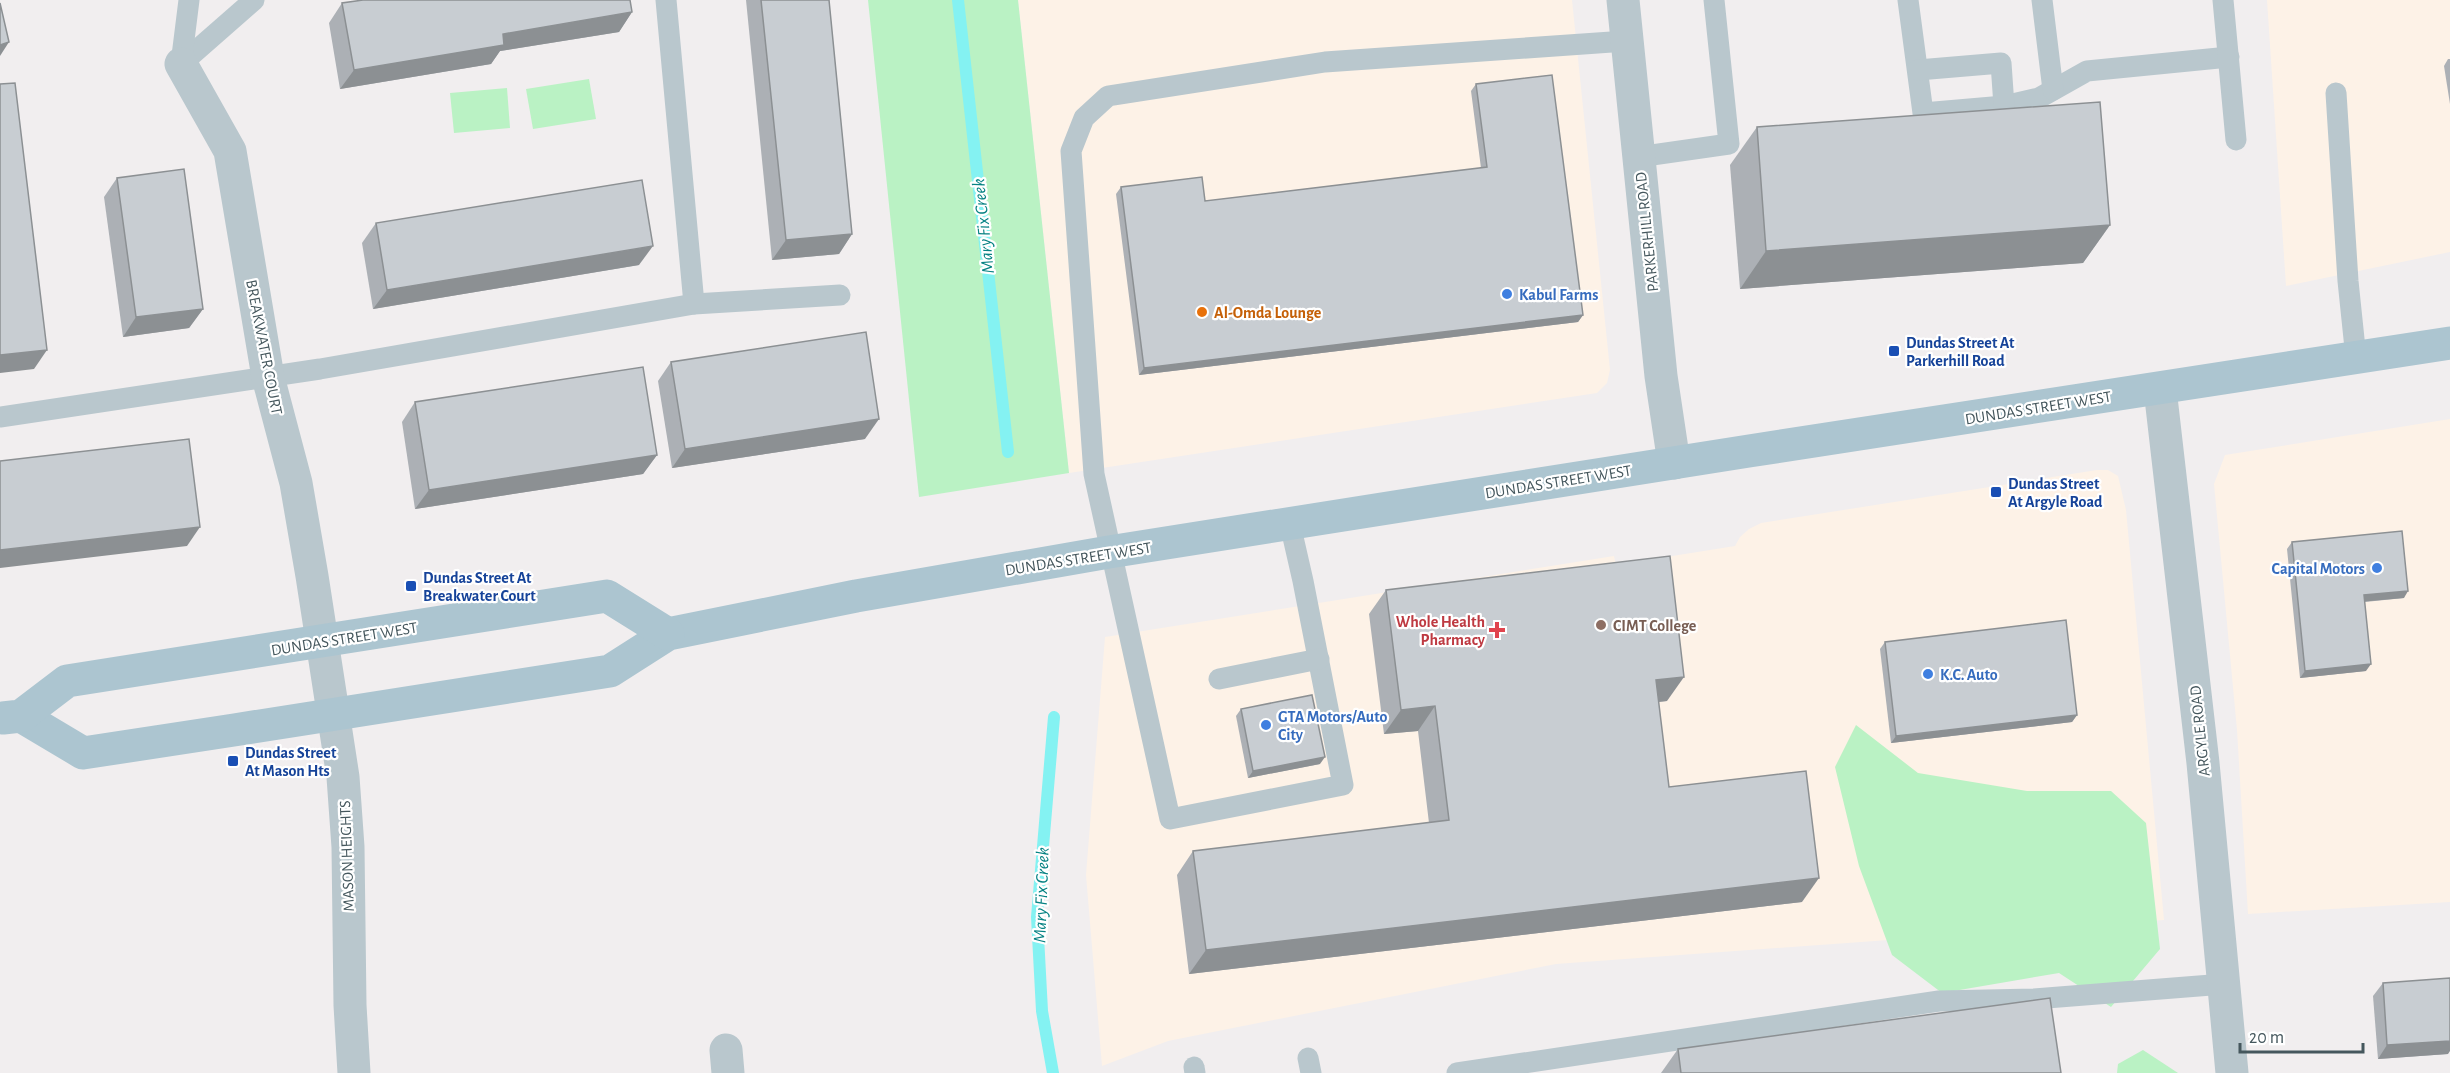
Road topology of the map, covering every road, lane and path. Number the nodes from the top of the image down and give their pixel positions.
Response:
1 (189, 0) edge
2 (254, 0) edge
3 (666, 0) edge
4 (1623, 0) edge
5 (1714, 0) edge
6 (1908, 0) edge
7 (2042, 0) edge
8 (2223, 0) edge
9 (1626, 40) junction
10 (2229, 57) junction
11 (181, 64) junction
12 (1918, 70) junction
13 (2053, 90) junction
14 (2336, 93) dead end
15 (2004, 106) junction
16 (2236, 140) dead end
17 (1638, 157) junction
18 (840, 295) dead end
19 (694, 304) junction
20 (2450, 343) edge
21 (2356, 358) junction
22 (268, 377) junction
23 (2160, 389) junction
24 (0, 417) edge
25 (1674, 462) junction
26 (1290, 524) junction
27 (1109, 552) junction
28 (668, 634) junction
29 (322, 641) junction
30 (1319, 659) junction
31 (1219, 679) dead end
32 (333, 714) junction
33 (11, 717) edge
34 (2224, 984) junction
35 (354, 1073) edge
36 (1457, 1073) edge
37 (2232, 1073) edge

1 - 11 lane
2 - 11 lane
3 - 19 lane
4 - 9 street, PARKERHILL ROAD
5 - 17 lane
6 - 12 lane
7 - 13 lane
8 - 10 lane
9 - 17 street, PARKERHILL ROAD
9 - 27 lane
10 - 13 lane
10 - 16 lane
11 - 22 street, BREAKWATER COURT
12 - 15 lane
12 - 15 lane
13 - 15 lane
14 - 21 lane
17 - 25 street, PARKERHILL ROAD
18 - 19 lane
19 - 22 lane
20 - 21 main road, DUNDAS STREET WEST
21 - 23 main road, DUNDAS STREET WEST
22 - 24 lane
22 - 29 street, BREAKWATER COURT
23 - 25 main road, DUNDAS STREET WEST
23 - 34 street, ARGYLE ROAD
25 - 26 main road, DUNDAS STREET WEST
26 - 27 main road, DUNDAS STREET WEST
26 - 30 lane
27 - 28 main road, DUNDAS STREET WEST
27 - 30 lane
28 - 29 main road, DUNDAS STREET WEST
28 - 32 main road, DUNDAS STREET WEST
29 - 32 street, MASON HEIGHTS
29 - 33 main road, DUNDAS STREET WEST
30 - 31 lane
32 - 33 main road, DUNDAS STREET WEST
32 - 35 street, MASON HEIGHTS
34 - 36 lane
34 - 37 street, ARGYLE ROAD

